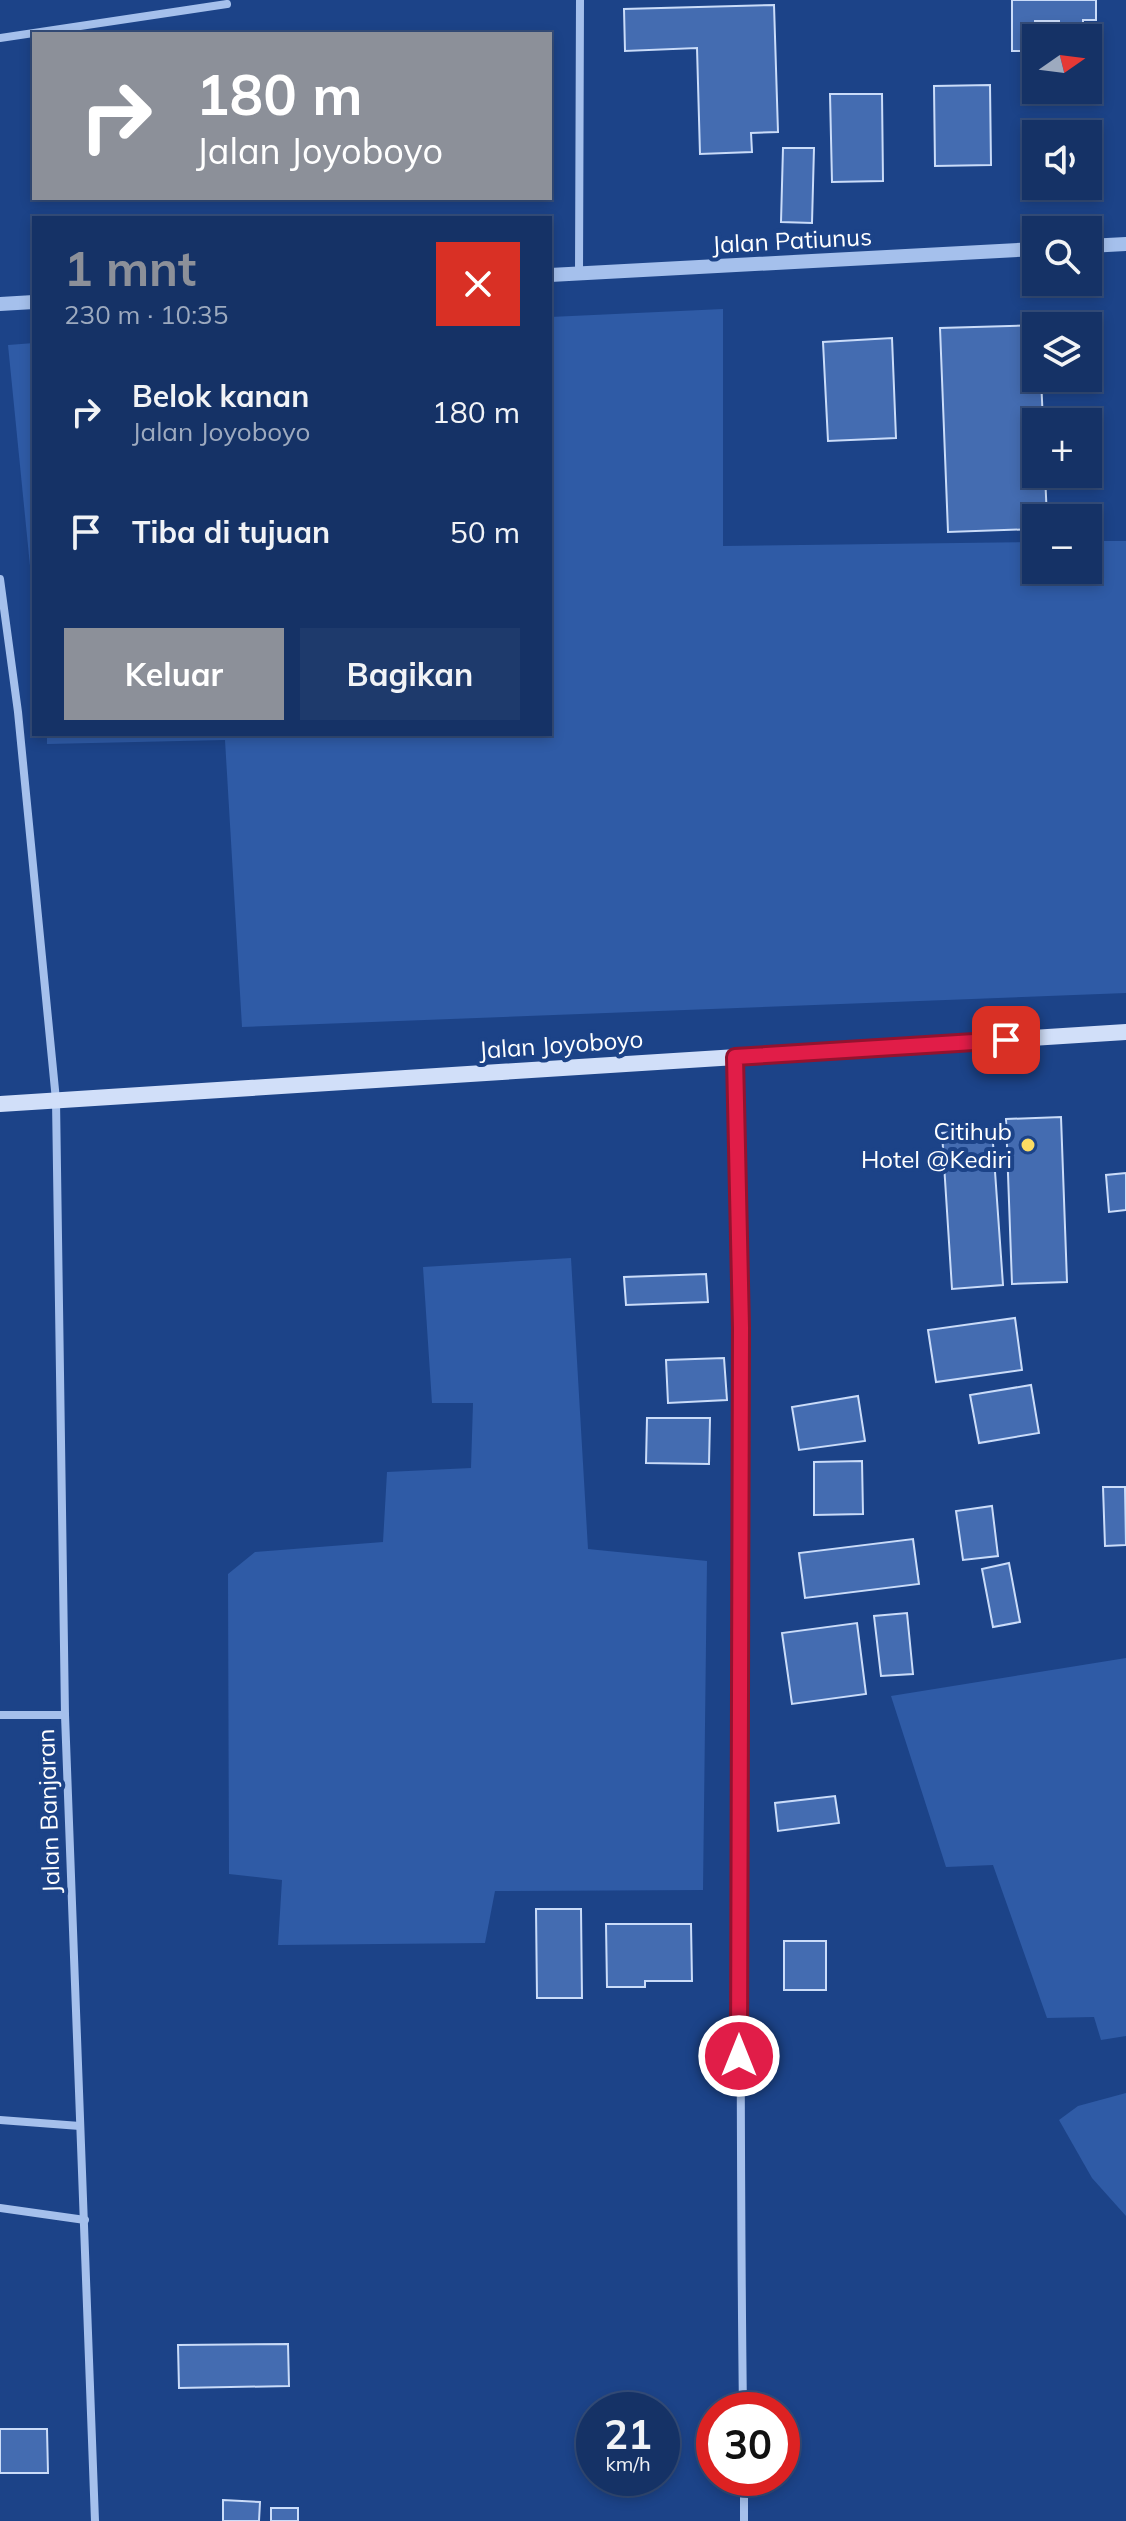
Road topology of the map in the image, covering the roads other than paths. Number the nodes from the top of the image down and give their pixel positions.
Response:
1 (580, 0) edge
2 (227, 4) dead end
3 (40, 32) edge
4 (32, 33) edge
5 (0, 38) edge
6 (1126, 244) edge
7 (1102, 245) edge
8 (1022, 250) edge
9 (579, 274) junction
10 (552, 275) edge
11 (32, 302) edge
12 (0, 304) edge
13 (0, 579) edge
14 (1126, 1032) edge
15 (735, 1057) junction
16 (56, 1100) junction
17 (0, 1104) edge
18 (0, 1715) edge
19 (65, 1715) junction
20 (0, 2120) edge
21 (80, 2126) junction
22 (0, 2208) edge
23 (85, 2220) junction
24 (743, 2392) edge
25 (744, 2496) edge
26 (95, 2521) edge
27 (744, 2521) edge

1 - 9 street
2 - 3 street
4 - 5 street
6 - 7 street
8 - 9 street, Jalan Patiunus
9 - 10 street, Jalan Patiunus
11 - 12 street
13 - 16 street, Jalan Banjaran
14 - 15 main road, Jalan Joyoboyo
15 - 16 main road, Jalan Joyoboyo
15 - 24 street
16 - 17 main road, Jalan Joyoboyo
16 - 19 street, Jalan Banjaran
18 - 19 street
19 - 21 street, Jalan Banjaran
20 - 21 street
21 - 23 street, Jalan Banjaran
22 - 23 street
23 - 26 street, Jalan Banjaran
25 - 27 street

